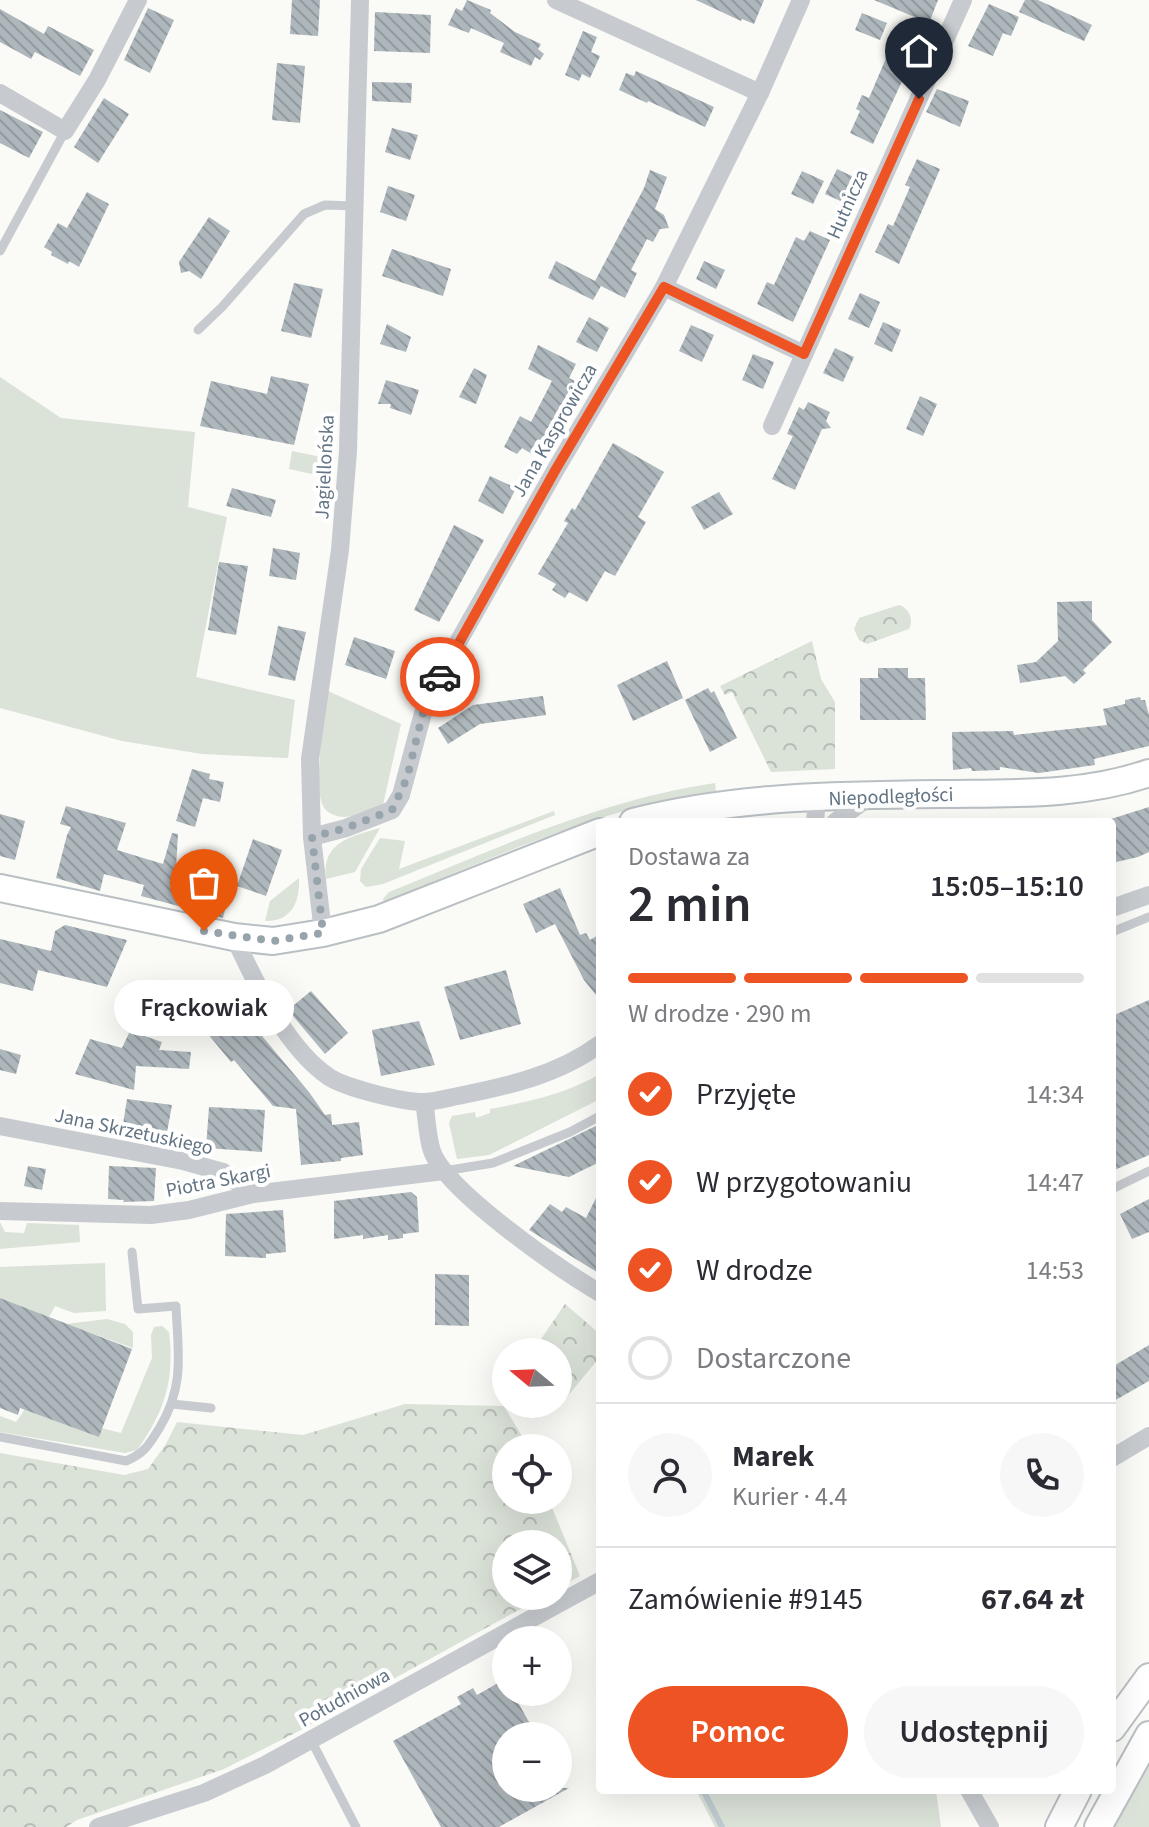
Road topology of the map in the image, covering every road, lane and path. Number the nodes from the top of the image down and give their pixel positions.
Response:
1 (138, 0) edge
2 (360, 0) edge
3 (556, 0) edge
4 (801, 0) edge
5 (963, 0) edge
6 (0, 93) edge
7 (760, 93) junction
8 (65, 131) junction
9 (355, 206) junction
10 (0, 251) edge
11 (664, 287) junction
12 (198, 330) dead end
13 (804, 354) junction
14 (772, 426) dead end
15 (1149, 773) edge
16 (869, 797) junction
17 (816, 810) edge
18 (649, 818) edge
19 (840, 818) edge
20 (596, 834) edge
21 (312, 837) junction
22 (0, 888) edge
23 (1149, 895) edge
24 (1116, 907) edge
25 (1149, 917) edge
26 (1116, 930) edge
27 (323, 933) junction
28 (234, 937) junction
29 (596, 1047) edge
30 (424, 1102) junction
31 (596, 1118) edge
32 (0, 1126) edge
33 (444, 1171) junction
34 (1149, 1171) edge
35 (1116, 1187) edge
36 (253, 1194) junction
37 (0, 1211) edge
38 (132, 1252) dead end
39 (596, 1291) edge
40 (172, 1404) junction
41 (211, 1408) dead end
42 (1149, 1436) edge
43 (0, 1437) edge
44 (1116, 1456) edge
45 (596, 1583) edge
46 (1149, 1677) edge
47 (1116, 1722) edge
48 (1149, 1735) edge
49 (311, 1740) junction
50 (971, 1794) edge
51 (1076, 1794) edge
52 (98, 1827) edge
53 (356, 1827) edge
54 (990, 1827) edge
55 (1059, 1827) edge
56 (1098, 1827) edge

1 - 8 street
2 - 9 street, Jagiellońska
3 - 7 street
4 - 7 street, Jana Kasprowicza
5 - 13 street, Hutnicza
6 - 8 street
7 - 11 street, Jana Kasprowicza
8 - 10 lane
9 - 12 lane
9 - 21 street, Jagiellońska
11 - 13 street
11 - 21 street, Jana Kasprowicza
13 - 14 street, Hutnicza
15 - 16 street, Niepodległości
16 - 17 street, Niepodległości
16 - 19 street
17 - 18 street, Niepodległości
20 - 27 street
21 - 27 street, Jagiellońska
22 - 28 street
23 - 24 street
25 - 26 lane
27 - 28 street
28 - 30 street
29 - 30 street
30 - 33 street
31 - 33 lane
32 - 36 street, Jana Skrzetuskiego
33 - 36 street, Piotra Skargi
33 - 39 street
34 - 35 lane
36 - 37 street, Piotra Skargi
38 - 40 lane
40 - 41 lane
40 - 43 lane
42 - 44 street
45 - 49 street, Południowa
46 - 47 street
48 - 56 street
49 - 52 street, Południowa
49 - 53 lane
50 - 54 street
51 - 55 street

